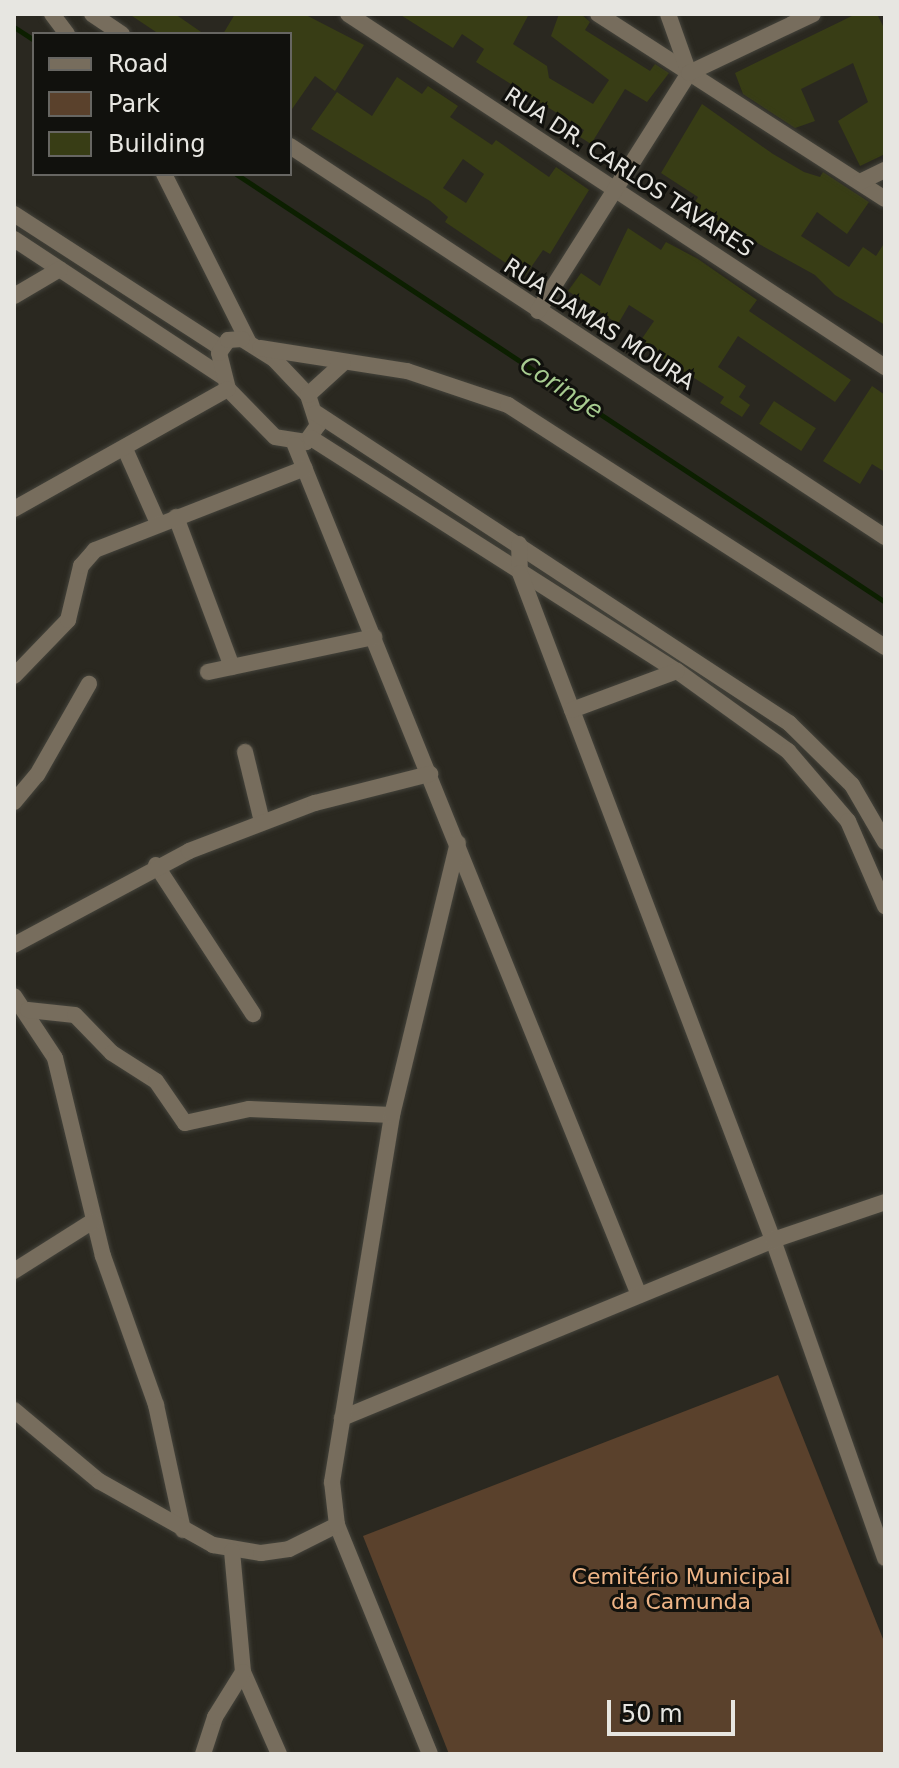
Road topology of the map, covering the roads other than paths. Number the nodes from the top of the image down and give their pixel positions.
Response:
1 (52, 14) edge
2 (92, 14) edge
3 (348, 14) edge
4 (598, 14) edge
5 (668, 14) edge
6 (813, 14) edge
7 (66, 32) edge
8 (119, 32) edge
9 (689, 73) junction
10 (292, 147) edge
11 (885, 170) edge
12 (165, 176) edge
13 (860, 182) junction
14 (616, 190) junction
15 (885, 199) edge
16 (14, 214) edge
17 (14, 239) edge
18 (60, 269) junction
19 (14, 296) edge
20 (538, 311) junction
21 (254, 344) junction
22 (221, 348) junction
23 (343, 363) junction
24 (885, 367) edge
25 (225, 383) junction
26 (308, 395) junction
27 (316, 413) junction
28 (303, 442) junction
29 (125, 449) junction
30 (305, 468) junction
31 (14, 509) edge
32 (176, 517) junction
33 (158, 523) junction
34 (885, 537) edge
35 (519, 544) junction
36 (520, 573) junction
37 (374, 637) junction
38 (885, 647) edge
39 (232, 667) junction
40 (677, 671) junction
41 (208, 672) dead end
42 (14, 676) edge
43 (89, 684) dead end
44 (572, 710) junction
45 (245, 752) dead end
46 (430, 774) junction
47 (14, 802) edge
48 (262, 822) junction
49 (885, 842) edge
50 (458, 843) junction
51 (156, 865) junction
52 (885, 906) edge
53 (14, 945) edge
54 (14, 996) edge
55 (28, 1010) junction
56 (253, 1014) dead end
57 (392, 1115) junction
58 (885, 1202) edge
59 (93, 1221) junction
60 (773, 1240) junction
61 (14, 1271) edge
62 (639, 1295) junction
63 (14, 1410) edge
64 (342, 1418) junction
65 (337, 1525) junction
66 (183, 1530) junction
67 (232, 1551) junction
68 (885, 1558) edge
69 (243, 1672) junction
70 (203, 1754) edge
71 (279, 1754) edge
72 (430, 1754) edge

1 - 7 street
2 - 8 street
3 - 14 street, RUA DR. CARLOS TAVARES
4 - 9 street
5 - 9 street
6 - 9 street
9 - 13 street
9 - 14 street
10 - 20 street, RUA DAMAS MOURA
11 - 13 street
12 - 21 street
13 - 15 street
14 - 20 street
14 - 24 street, RUA DR. CARLOS TAVARES
16 - 22 street
17 - 18 street
18 - 19 street
18 - 25 street
20 - 34 street, RUA DAMAS MOURA
21 - 22 street
21 - 23 street
21 - 26 street
22 - 25 street
23 - 26 street
23 - 38 street
25 - 28 street
25 - 29 street
26 - 27 street
27 - 28 street
27 - 35 street
28 - 30 street
28 - 36 street
29 - 31 street
29 - 33 street
30 - 32 street
30 - 37 street
32 - 33 street
32 - 39 street
33 - 42 street
35 - 36 street
35 - 49 street
36 - 40 street
36 - 44 street
37 - 39 street
37 - 46 street
39 - 41 street
40 - 44 street
40 - 52 street
43 - 47 street
44 - 60 street
45 - 48 street
46 - 48 street
46 - 50 street
48 - 51 street
50 - 57 street
50 - 62 street
51 - 53 street
51 - 56 street
54 - 55 street
55 - 57 street
55 - 59 street
57 - 64 street
58 - 60 street
59 - 61 street
59 - 66 street
60 - 62 street
60 - 68 street
62 - 64 street
63 - 66 street
64 - 65 street
65 - 67 street
65 - 72 street
66 - 67 street
67 - 69 street
69 - 70 street
69 - 71 street

